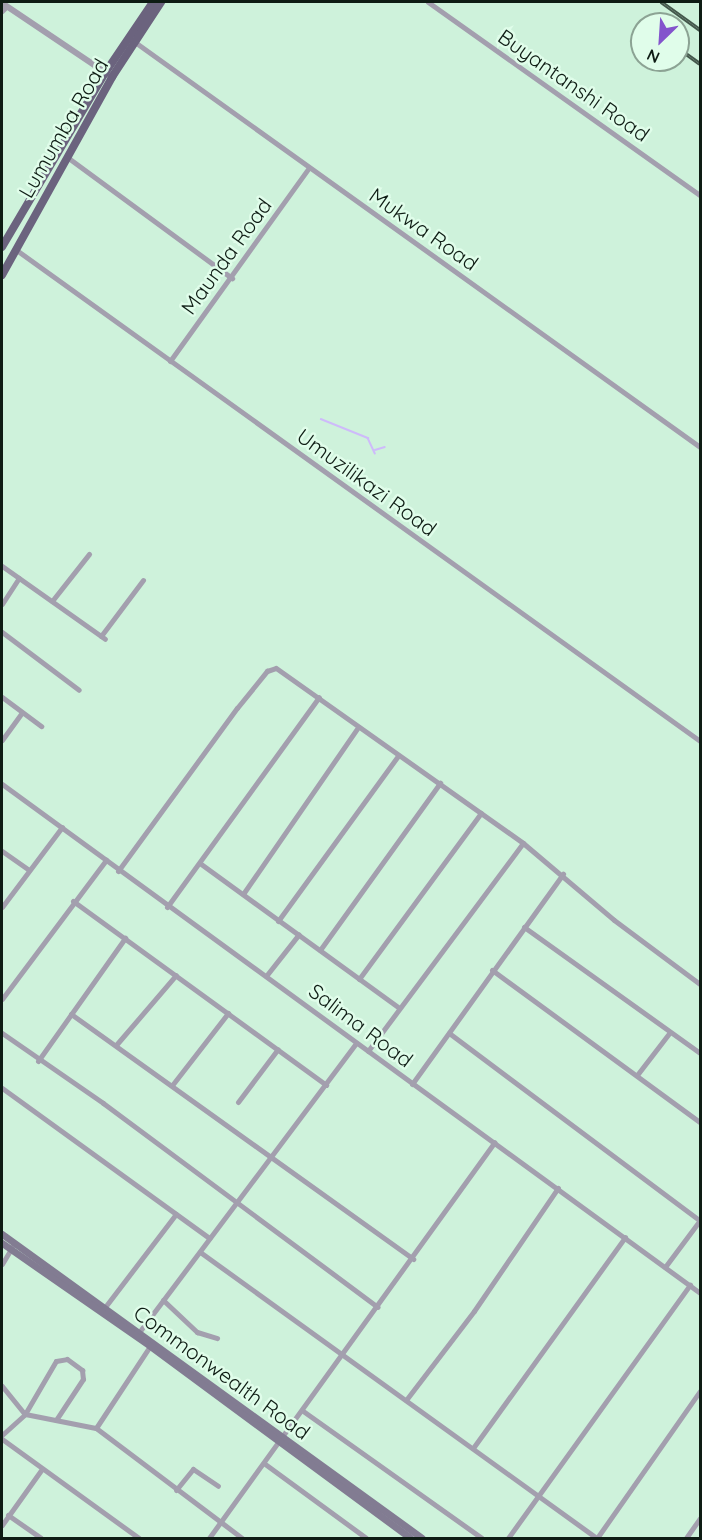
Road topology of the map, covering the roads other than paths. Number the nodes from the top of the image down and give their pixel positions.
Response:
1 (153, 2) edge
2 (160, 2) edge
3 (428, 2) edge
4 (3, 7) edge
5 (131, 39) junction
6 (109, 75) junction
7 (67, 157) junction
8 (308, 169) junction
9 (700, 195) edge
10 (2, 248) edge
11 (15, 249) junction
12 (2, 275) edge
13 (232, 278) junction
14 (171, 361) junction
15 (700, 447) edge
16 (89, 554) dead end
17 (2, 566) edge
18 (19, 578) junction
19 (143, 580) dead end
20 (52, 601) junction
21 (2, 604) edge
22 (3, 636) edge
23 (79, 690) dead end
24 (2, 697) edge
25 (319, 697) junction
26 (22, 712) junction
27 (41, 726) dead end
28 (358, 727) junction
29 (2, 740) edge
30 (700, 741) edge
31 (398, 756) junction
32 (440, 783) junction
33 (2, 784) edge
34 (481, 813) junction
35 (62, 827) junction
36 (523, 843) junction
37 (2, 851) edge
38 (106, 860) junction
39 (201, 864) junction
40 (29, 870) junction
41 (118, 871) junction
42 (563, 874) junction
43 (243, 894) junction
44 (73, 901) junction
45 (2, 907) edge
46 (167, 907) junction
47 (278, 921) junction
48 (524, 927) junction
49 (299, 934) junction
50 (125, 938) junction
51 (320, 950) junction
52 (492, 970) junction
53 (176, 975) junction
54 (266, 976) junction
55 (359, 979) junction
56 (700, 984) edge
57 (2, 999) edge
58 (398, 1008) junction
59 (228, 1013) junction
60 (71, 1014) junction
61 (670, 1032) junction
62 (2, 1033) edge
63 (449, 1033) junction
64 (356, 1043) junction
65 (116, 1045) junction
66 (278, 1049) junction
67 (368, 1051) junction
68 (700, 1053) edge
69 (38, 1060) junction
70 (637, 1076) junction
71 (172, 1084) junction
72 (326, 1084) junction
73 (412, 1084) junction
74 (2, 1088) edge
75 (238, 1102) dead end
76 (700, 1122) edge
77 (495, 1142) junction
78 (270, 1157) junction
79 (558, 1188) junction
80 (234, 1204) junction
81 (176, 1214) junction
82 (700, 1221) edge
83 (2, 1234) edge
84 (625, 1237) junction
85 (209, 1238) junction
86 (2, 1243) edge
87 (13, 1246) junction
88 (200, 1252) junction
89 (413, 1259) junction
90 (2, 1264) edge
91 (665, 1267) junction
92 (690, 1285) junction
93 (700, 1293) edge
94 (164, 1300) junction
95 (378, 1307) junction
96 (103, 1310) junction
97 (138, 1334) junction
98 (218, 1338) dead end
99 (150, 1346) junction
100 (343, 1355) junction
101 (2, 1386) edge
102 (700, 1391) edge
103 (406, 1400) junction
104 (303, 1411) junction
105 (25, 1414) junction
106 (56, 1420) junction
107 (96, 1428) junction
108 (2, 1437) edge
109 (283, 1440) junction
110 (473, 1448) junction
111 (265, 1464) junction
112 (42, 1469) junction
113 (218, 1486) dead end
114 (176, 1490) junction
115 (539, 1496) junction
116 (8, 1515) junction
117 (700, 1518) edge
118 (221, 1524) junction
119 (2, 1525) edge
120 (597, 1538) edge
121 (41, 1539) edge
122 (139, 1539) edge
123 (209, 1539) edge
124 (242, 1539) edge
125 (366, 1539) edge
126 (410, 1539) edge
127 (422, 1539) edge
128 (482, 1539) edge
129 (508, 1539) edge
130 (686, 1539) edge

1 - 5 main road, Lumumba Road
2 - 5 main road, Lumumba Road
3 - 9 street, Buyantanshi Road
4 - 6 street
5 - 6 main road, Lumumba Road
5 - 8 street, Mukwa Road
6 - 7 main road, Lumumba Road
6 - 10 main road, Lumumba Road
7 - 11 main road, Lumumba Road
7 - 13 street
8 - 13 street, Maunda Road
8 - 15 street, Mukwa Road
11 - 12 main road, Lumumba Road
11 - 14 street, Umuzilikazi Road
13 - 14 street, Maunda Road
14 - 30 street, Umuzilikazi Road
16 - 20 street
17 - 18 street
18 - 20 street
18 - 21 street
19 - 20 street
22 - 23 street
24 - 26 street
25 - 28 street
25 - 39 street
25 - 41 street
26 - 27 street
26 - 29 street
28 - 31 street
28 - 43 street
31 - 32 street
31 - 47 street
32 - 34 street
32 - 51 street
33 - 35 street, Salima Road
34 - 36 street
34 - 55 street
35 - 38 street, Salima Road
35 - 40 street
36 - 42 street
36 - 58 street
37 - 40 street
38 - 41 street, Salima Road
38 - 44 street
39 - 43 street
39 - 46 street
40 - 45 street
41 - 46 street, Salima Road
42 - 48 street
42 - 56 street
43 - 47 street
44 - 50 street
44 - 57 street
46 - 54 street, Salima Road
47 - 49 street
48 - 52 street
48 - 61 street
49 - 51 street
49 - 54 street
50 - 53 street
50 - 60 street
51 - 55 street
52 - 63 street
52 - 70 street
53 - 59 street
53 - 65 street
54 - 64 street, Salima Road
55 - 58 street
58 - 67 street
59 - 66 street
59 - 71 street
60 - 65 street
60 - 69 street
61 - 68 street
61 - 70 street
62 - 69 street
63 - 73 street
63 - 82 street
64 - 67 street, Salima Road
64 - 72 street
65 - 71 street
66 - 72 street
66 - 75 street
67 - 73 street, Salima Road
69 - 80 street
70 - 76 street
71 - 78 street
72 - 78 street
73 - 77 street, Salima Road
74 - 81 street
77 - 79 street, Salima Road
77 - 89 street
78 - 80 street
78 - 89 street
79 - 84 street, Salima Road
79 - 103 street
80 - 85 street
80 - 95 street
81 - 85 street
81 - 96 street
82 - 91 street
83 - 87 main road, Commonwealth Road
84 - 91 street, Salima Road
84 - 110 street
85 - 88 street
86 - 87 main road, Commonwealth Road
87 - 90 street
87 - 96 main road, Commonwealth Road
88 - 94 street
88 - 100 street
89 - 95 street
91 - 92 street, Salima Road
92 - 93 street, Salima Road
92 - 115 street
94 - 97 street
94 - 98 street
95 - 100 street
96 - 97 main road, Commonwealth Road
97 - 99 main road, Commonwealth Road
97 - 109 main road, Commonwealth Road
99 - 107 street
99 - 109 main road, Commonwealth Road
100 - 103 street
100 - 104 street
101 - 105 street
102 - 120 street
103 - 110 street
104 - 109 street
104 - 128 street
105 - 106 street
105 - 106 street
105 - 108 street
106 - 107 street
107 - 114 street
108 - 112 street
109 - 111 street
109 - 126 main road, Commonwealth Road
109 - 127 main road, Commonwealth Road
110 - 115 street
111 - 118 street
111 - 125 street
112 - 116 street
112 - 122 street
113 - 114 street
114 - 118 street
115 - 120 street
115 - 129 street
116 - 119 street
116 - 121 street
117 - 130 street
118 - 123 street
118 - 124 street

